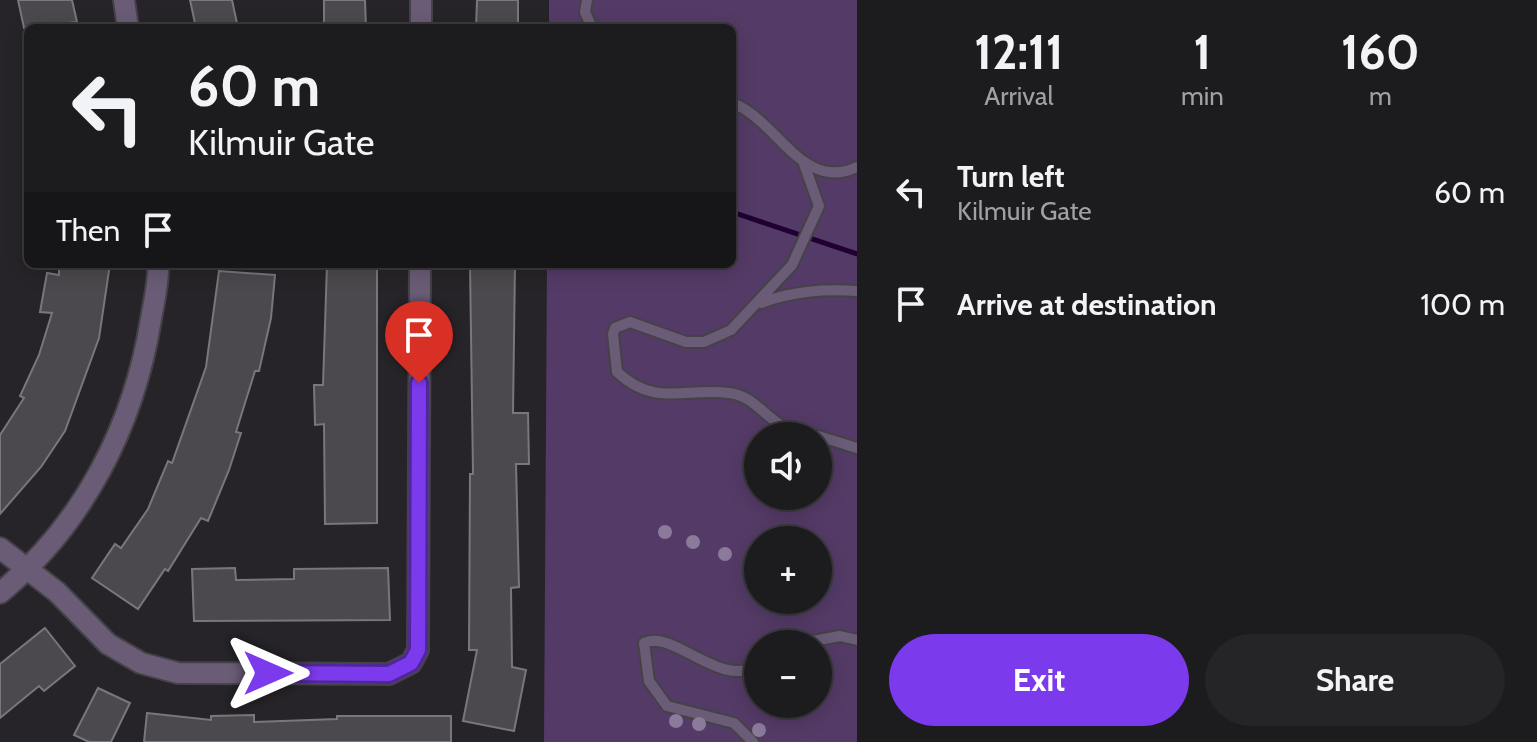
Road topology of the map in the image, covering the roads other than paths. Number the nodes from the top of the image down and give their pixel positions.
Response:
1 (124, 0) edge
2 (421, 0) edge
3 (587, 0) edge
4 (127, 24) edge
5 (421, 24) edge
6 (590, 24) edge
7 (736, 105) edge
8 (804, 164) junction
9 (857, 167) edge
10 (157, 268) edge
11 (420, 268) edge
12 (857, 291) edge
13 (758, 304) junction
14 (777, 422) edge
15 (832, 440) edge
16 (857, 448) edge
17 (0, 548) edge
18 (26, 568) junction
19 (0, 593) edge
20 (832, 637) edge
21 (857, 640) edge
22 (744, 671) edge
23 (753, 742) edge

1 - 4 street
2 - 5 street
3 - 6 lane
7 - 8 lane
8 - 9 lane
8 - 13 lane
10 - 18 street
11 - 18 street
12 - 13 lane
13 - 14 lane
15 - 16 lane
17 - 18 street
18 - 19 street
20 - 21 lane
22 - 23 lane

